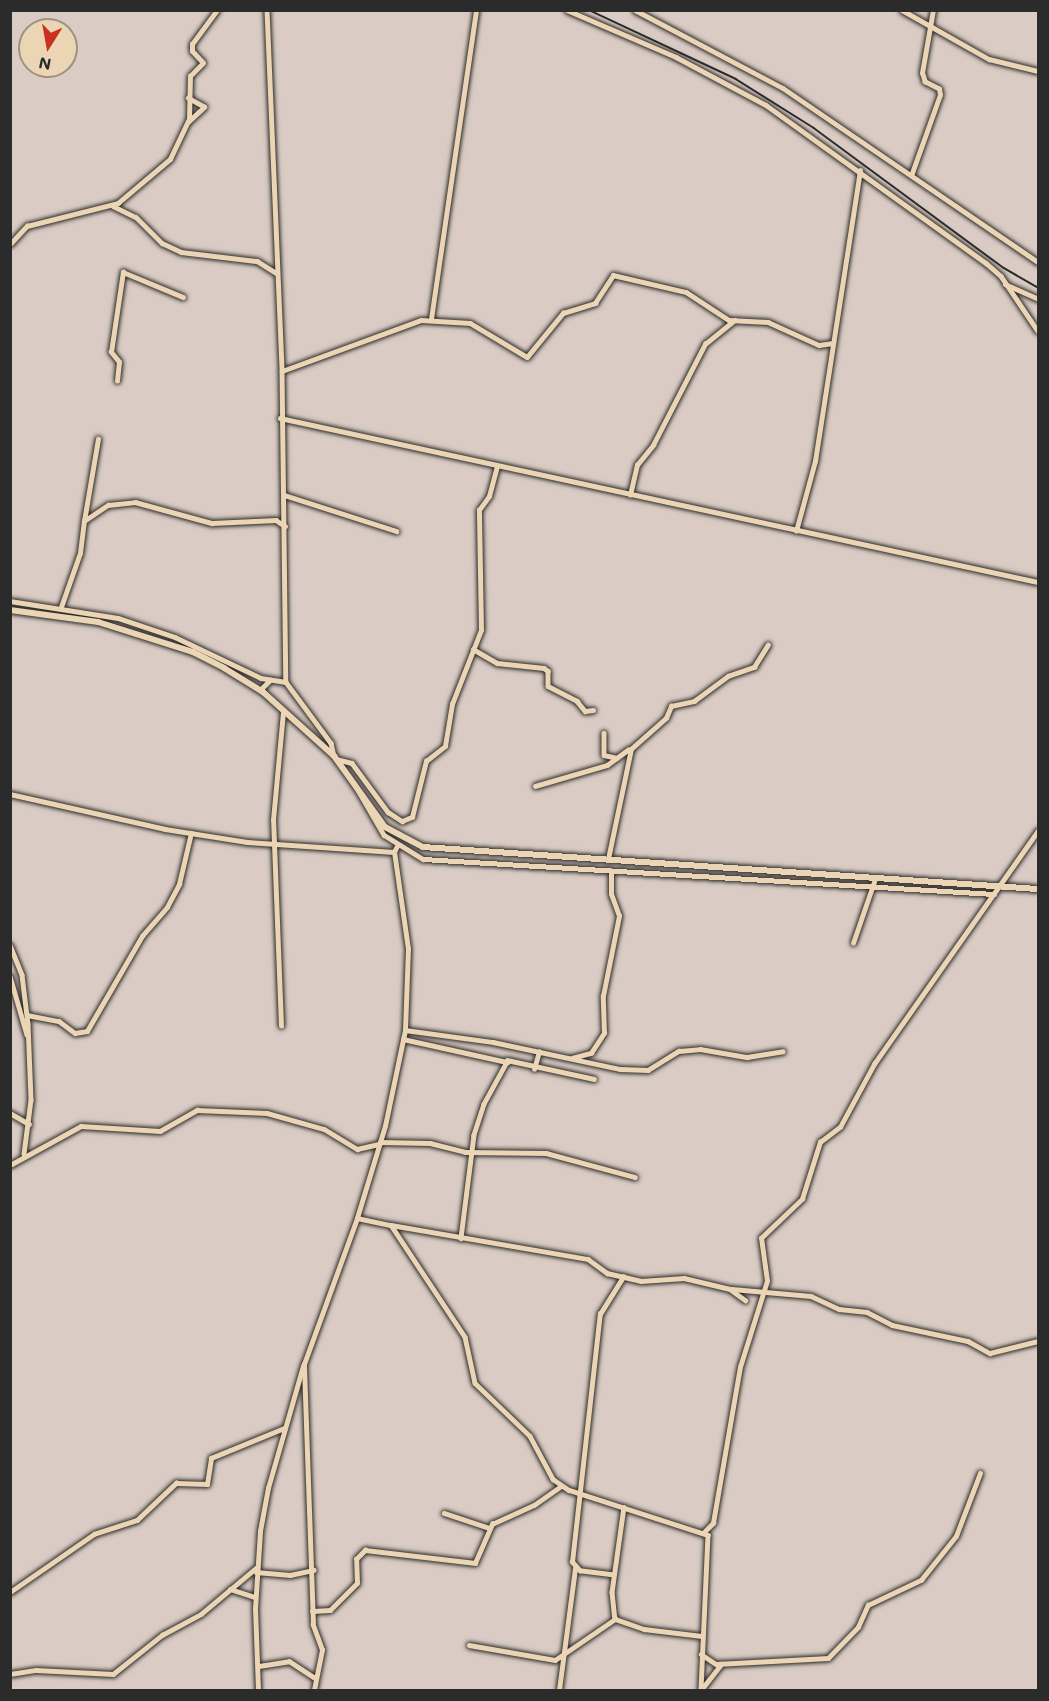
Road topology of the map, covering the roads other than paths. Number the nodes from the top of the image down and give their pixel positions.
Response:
1 (217, 10) edge
2 (267, 10) edge
3 (476, 10) edge
4 (567, 10) edge
5 (635, 10) edge
6 (902, 10) edge
7 (933, 10) edge
8 (930, 29) junction
9 (1038, 71) edge
10 (188, 98) junction
11 (188, 122) junction
12 (860, 170) junction
13 (912, 173) junction
14 (113, 206) junction
15 (10, 244) edge
16 (1038, 262) edge
17 (277, 274) junction
18 (1005, 284) junction
19 (183, 297) dead end
20 (1038, 299) edge
21 (431, 319) junction
22 (735, 320) junction
23 (1038, 331) edge
24 (832, 343) junction
25 (282, 371) junction
26 (117, 381) dead end
27 (280, 418) junction
28 (98, 439) dead end
29 (497, 466) junction
30 (284, 495) junction
31 (630, 495) junction
32 (84, 521) junction
33 (285, 526) junction
34 (396, 531) dead end
35 (796, 531) junction
36 (1038, 582) edge
37 (10, 601) edge
38 (61, 607) junction
39 (10, 610) edge
40 (768, 645) dead end
41 (473, 649) junction
42 (270, 680) junction
43 (286, 682) junction
44 (260, 690) junction
45 (593, 710) dead end
46 (283, 712) junction
47 (603, 733) dead end
48 (631, 748) junction
49 (335, 757) junction
50 (619, 758) junction
51 (627, 762) junction
52 (355, 782) junction
53 (535, 786) dead end
54 (10, 794) edge
55 (1038, 831) edge
56 (191, 833) junction
57 (275, 845) junction
58 (397, 846) junction
59 (394, 852) junction
60 (608, 859) junction
61 (610, 871) junction
62 (874, 881) junction
63 (999, 887) junction
64 (1038, 889) edge
65 (994, 894) junction
66 (853, 943) dead end
67 (10, 945) edge
68 (10, 976) edge
69 (27, 1015) junction
70 (281, 1026) dead end
71 (405, 1030) junction
72 (28, 1038) junction
73 (403, 1039) junction
74 (783, 1051) dead end
75 (539, 1052) junction
76 (504, 1059) junction
77 (570, 1059) junction
78 (534, 1069) junction
79 (594, 1079) dead end
80 (10, 1113) edge
81 (29, 1124) junction
82 (380, 1143) junction
83 (472, 1151) junction
84 (24, 1154) junction
85 (11, 1162) edge
86 (635, 1177) dead end
87 (357, 1218) junction
88 (391, 1225) junction
89 (461, 1238) junction
90 (623, 1277) junction
91 (730, 1289) junction
92 (763, 1292) junction
93 (745, 1300) dead end
94 (1038, 1341) edge
95 (304, 1364) junction
96 (284, 1428) junction
97 (980, 1473) dead end
98 (561, 1486) junction
99 (579, 1492) junction
100 (624, 1507) junction
101 (444, 1513) dead end
102 (489, 1528) junction
103 (704, 1532) junction
104 (574, 1568) junction
105 (256, 1570) junction
106 (312, 1570) junction
107 (614, 1575) junction
108 (228, 1589) junction
109 (10, 1592) edge
110 (255, 1597) junction
111 (312, 1611) junction
112 (615, 1619) junction
113 (702, 1635) junction
114 (469, 1645) dead end
115 (701, 1654) junction
116 (562, 1656) junction
117 (721, 1664) junction
118 (259, 1666) junction
119 (10, 1674) edge
120 (314, 1677) junction
121 (258, 1690) edge
122 (314, 1690) edge
123 (559, 1690) edge
124 (701, 1690) edge

1 - 10 street
2 - 17 street
3 - 21 street
4 - 12 street
5 - 13 street
6 - 8 street
7 - 8 street
8 - 9 street
8 - 13 street
10 - 11 street
10 - 11 street
11 - 14 street
12 - 18 street
12 - 24 street
13 - 16 street
14 - 15 street
14 - 17 street
17 - 25 street
18 - 20 street
18 - 23 street
19 - 26 street
21 - 22 street
21 - 25 street
22 - 24 street
22 - 31 street
24 - 35 street
25 - 27 street
27 - 29 street
27 - 30 street
28 - 32 street
29 - 31 street
29 - 41 street
30 - 33 street
30 - 34 street
31 - 35 street
32 - 33 street
32 - 38 street
33 - 43 street
35 - 36 street
37 - 38 street
38 - 42 street
39 - 44 street
40 - 48 street
41 - 45 street
41 - 49 street
42 - 43 street
42 - 44 street
43 - 49 street
44 - 46 street
46 - 49 street
46 - 57 street
47 - 50 street
48 - 50 street
48 - 51 street
49 - 52 street
50 - 51 street
50 - 53 street
51 - 60 street
52 - 58 street
52 - 60 street
54 - 56 street
55 - 63 street
56 - 57 street
56 - 69 street
57 - 59 street
57 - 70 street
58 - 59 street
58 - 61 street
59 - 71 street
60 - 62 street
61 - 62 street
61 - 77 street
62 - 63 street
62 - 65 street
62 - 66 street
63 - 64 street
63 - 65 street
65 - 92 street
67 - 69 street
68 - 72 street
69 - 72 street
71 - 73 street
71 - 75 street
72 - 81 street
73 - 76 street
73 - 82 street
74 - 77 street
75 - 77 street
75 - 78 street
76 - 78 street
76 - 83 street
78 - 79 street
80 - 81 street
81 - 84 street
82 - 83 street
82 - 84 street
82 - 87 street
83 - 86 street
83 - 89 street
84 - 85 street
87 - 88 street
87 - 95 street
88 - 89 street
88 - 98 street
89 - 90 street
90 - 91 street
90 - 99 street
91 - 92 street
91 - 93 street
92 - 94 street
92 - 103 street
95 - 96 street
95 - 106 street
96 - 105 street
96 - 109 street
97 - 117 street
98 - 99 street
98 - 102 street
99 - 100 street
99 - 104 street
100 - 103 street
100 - 107 street
101 - 102 street
102 - 111 street
103 - 113 street
104 - 107 street
104 - 116 street
105 - 106 street
105 - 108 street
105 - 110 street
106 - 111 street
107 - 112 street
108 - 110 street
108 - 119 street
110 - 118 street
111 - 120 street
112 - 113 street
112 - 116 street
113 - 115 street
114 - 116 street
115 - 117 street
115 - 124 street
116 - 123 street
117 - 124 street
118 - 120 street
118 - 121 street
120 - 122 street

